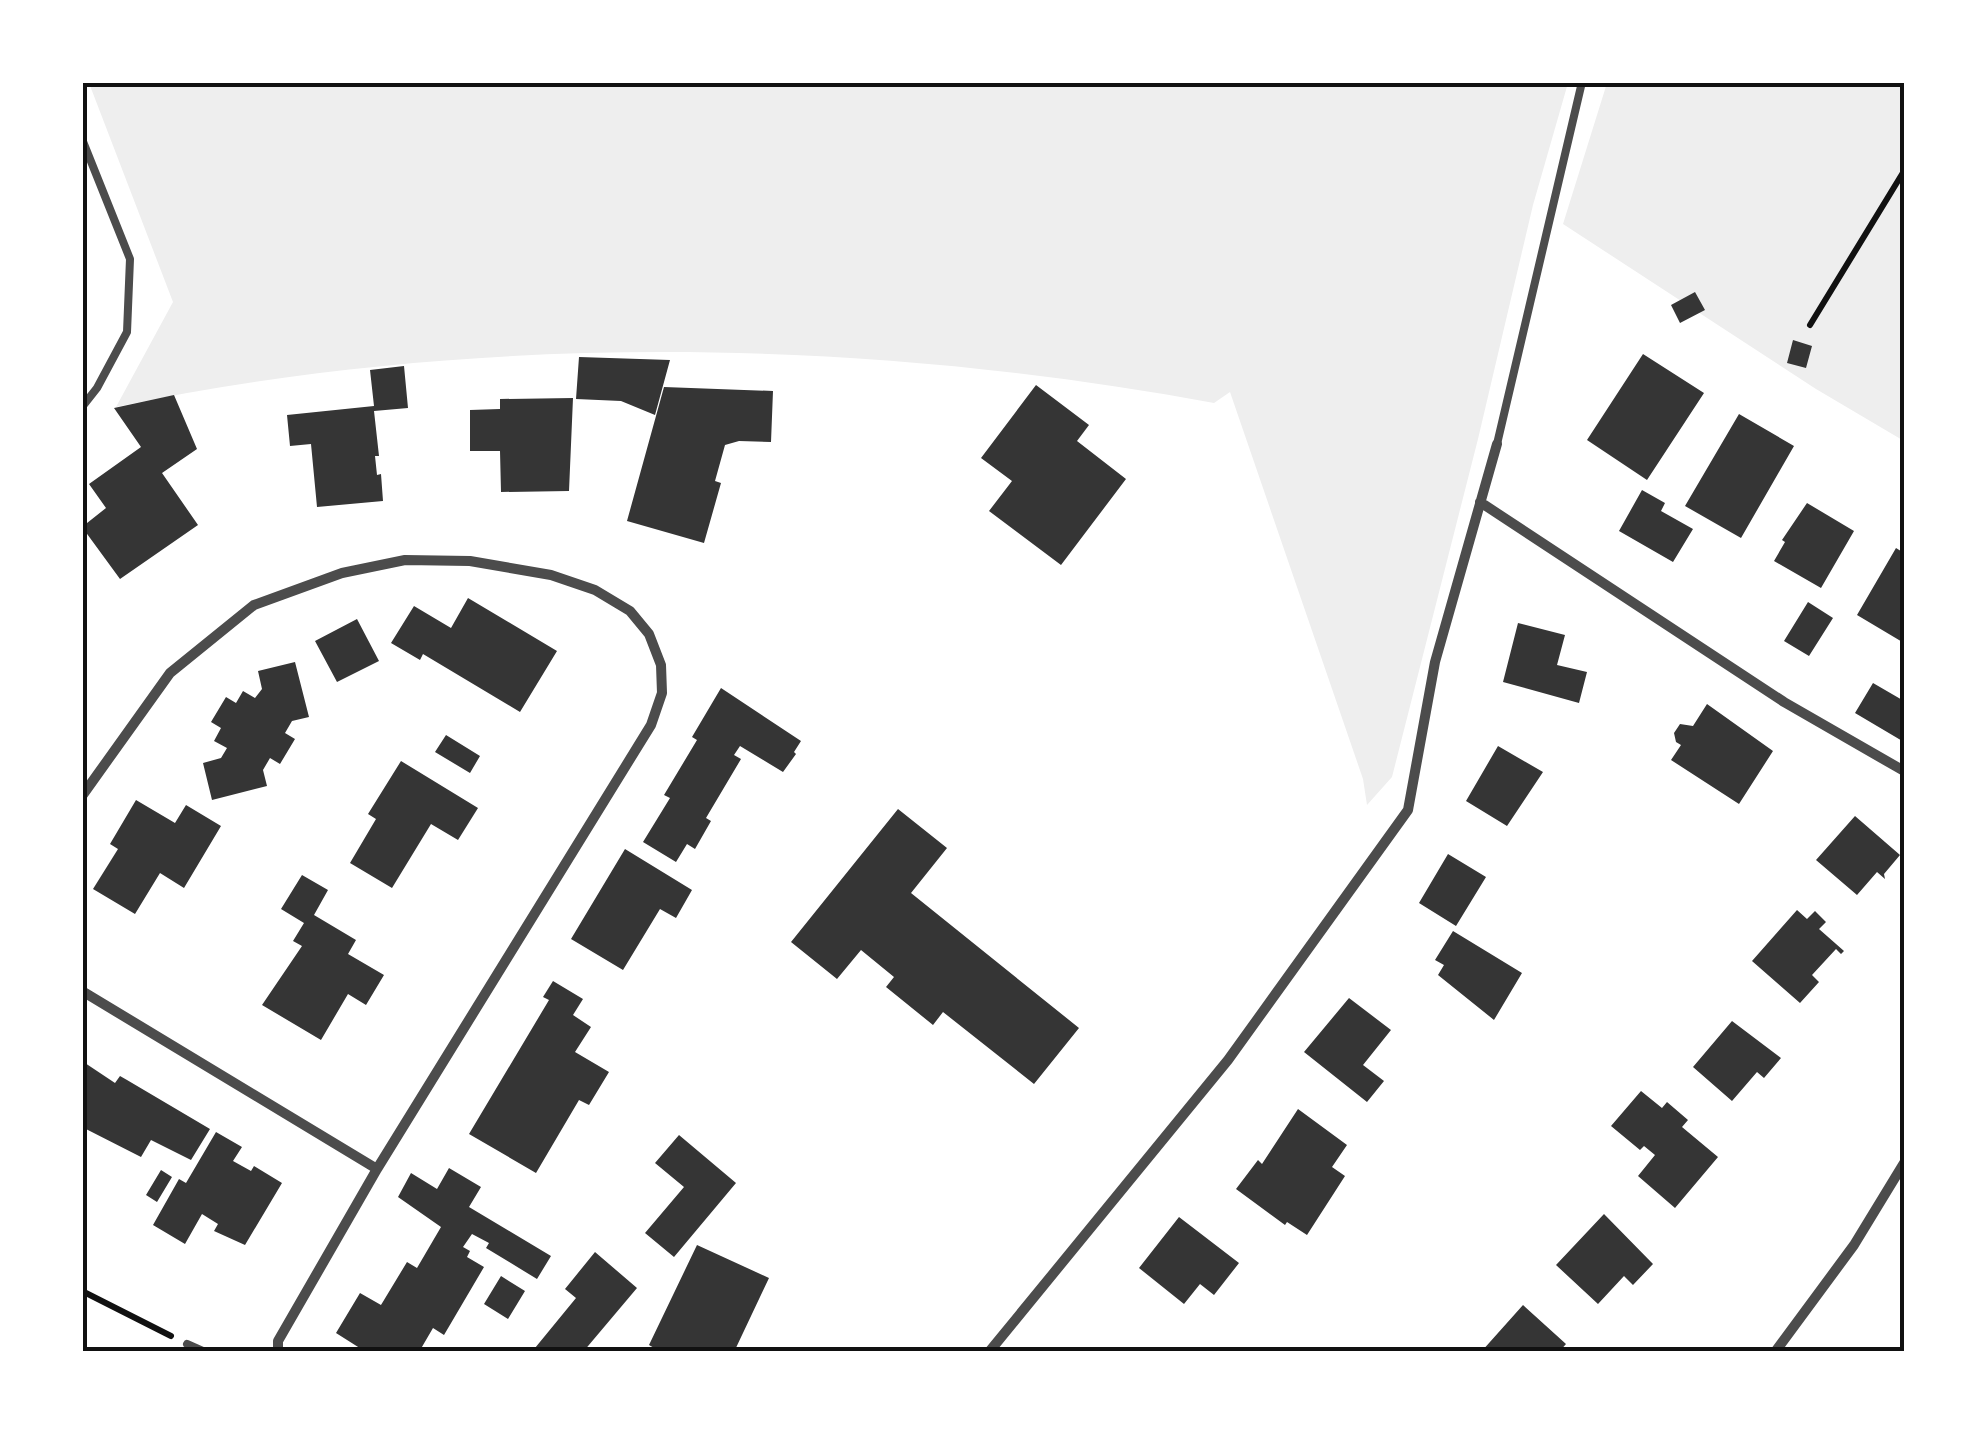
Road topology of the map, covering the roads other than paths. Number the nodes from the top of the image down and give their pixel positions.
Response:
1 (1582, 82) edge
2 (82, 139) edge
3 (82, 407) edge
4 (1497, 444) joint
5 (1480, 502) junction
6 (1904, 770) edge
7 (82, 796) edge
8 (82, 991) edge
9 (1904, 1163) edge
10 (377, 1169) junction
11 (187, 1344) road end
12 (204, 1352) edge
13 (278, 1352) edge
14 (989, 1352) edge
15 (1775, 1352) edge

1 - 4 lane
2 - 3 lane
4 - 5 street
5 - 6 street
5 - 14 street
7 - 10 street
8 - 10 street
9 - 15 street
10 - 13 street
11 - 12 lane

